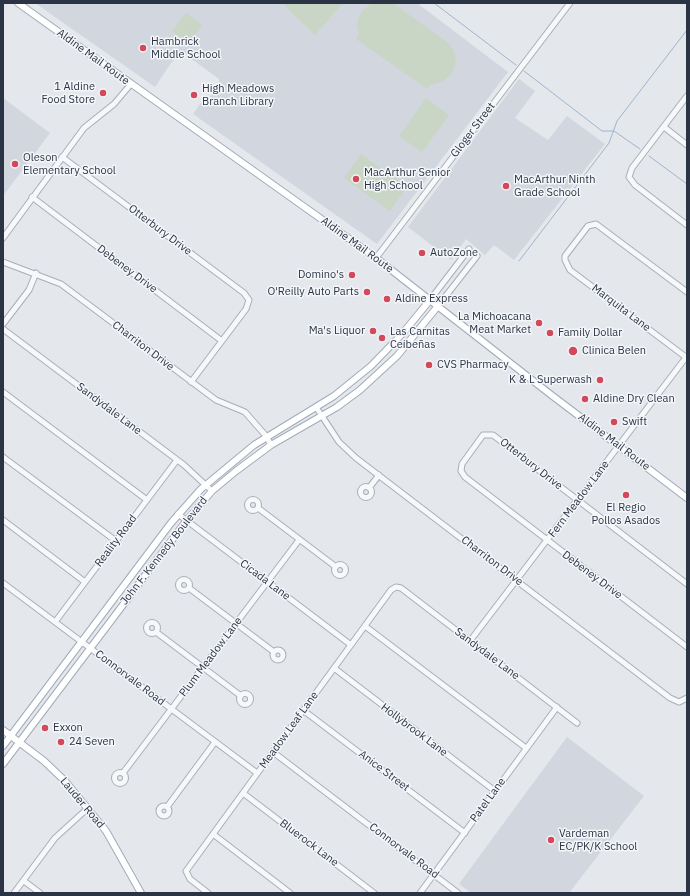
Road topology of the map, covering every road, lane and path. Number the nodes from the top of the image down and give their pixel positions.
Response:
1 (18, 3) edge
2 (570, 3) edge
3 (131, 84) junction
4 (687, 96) edge
5 (664, 127) junction
6 (687, 145) edge
7 (62, 157) junction
8 (32, 197) junction
9 (687, 225) edge
10 (3, 238) edge
11 (469, 249) dead end
12 (477, 256) dead end
13 (376, 258) junction
14 (3, 262) edge
15 (36, 274) junction
16 (687, 292) edge
17 (430, 300) junction
18 (438, 306) junction
19 (3, 324) edge
20 (3, 329) edge
21 (222, 341) junction
22 (687, 357) edge
23 (380, 359) junction
24 (386, 366) junction
25 (191, 382) junction
26 (3, 392) edge
27 (316, 407) junction
28 (322, 416) junction
29 (266, 436) junction
30 (271, 445) junction
31 (619, 446) junction
32 (472, 450) joint
33 (3, 456) edge
34 (177, 460) junction
35 (379, 475) junction
36 (206, 485) junction
37 (369, 488) dead end
38 (212, 491) junction
39 (687, 498) edge
40 (146, 500) junction
41 (578, 501) junction
42 (258, 508) dead end
43 (178, 514) junction
44 (3, 520) edge
45 (187, 520) junction
46 (299, 540) junction
47 (116, 541) junction
48 (547, 541) junction
49 (336, 567) dead end
50 (516, 580) junction
51 (85, 582) junction
52 (268, 582) junction
53 (3, 583) edge
54 (687, 584) edge
55 (396, 587) joint
56 (189, 588) dead end
57 (55, 622) junction
58 (236, 624) junction
59 (365, 626) junction
60 (156, 632) dead end
61 (470, 641) junction
62 (82, 642) junction
63 (351, 645) junction
64 (687, 647) edge
65 (90, 648) junction
66 (274, 652) dead end
67 (203, 667) junction
68 (334, 668) junction
69 (241, 696) dead end
70 (687, 698) edge
71 (556, 707) junction
72 (172, 709) junction
73 (303, 710) junction
74 (577, 723) dead end
75 (3, 730) edge
76 (11, 736) junction
77 (20, 742) junction
78 (215, 742) junction
79 (3, 746) edge
80 (526, 748) junction
81 (273, 752) junction
82 (3, 764) edge
83 (123, 773) dead end
84 (257, 773) junction
85 (495, 791) junction
86 (243, 793) junction
87 (167, 807) dead end
88 (88, 808) junction
89 (464, 833) junction
90 (213, 834) junction
91 (434, 874) junction
92 (24, 881) junction
93 (14, 893) edge
94 (40, 893) edge
95 (141, 893) edge
96 (208, 893) edge
97 (290, 893) edge
98 (374, 893) edge
99 (420, 893) edge
100 (458, 893) edge

1 - 3 main road, Aldine Mail Route
2 - 13 street, Gloger Street
3 - 7 street
3 - 13 main road, Aldine Mail Route
4 - 5 street
5 - 6 street
5 - 9 street
7 - 8 street
7 - 21 street, Otterbury Drive
8 - 10 street
8 - 21 street, Debeney Drive
11 - 17 street, John F. Kennedy Boulevard
12 - 18 street, John F. Kennedy Boulevard
13 - 17 main road, Aldine Mail Route
14 - 15 street, Charriton Drive
15 - 19 street
15 - 25 street, Charriton Drive
16 - 22 street, Marquita Lane
17 - 18 main road, Aldine Mail Route
17 - 23 main road, John F. Kennedy Boulevard
18 - 24 main road, John F. Kennedy Boulevard
18 - 31 main road, Aldine Mail Route
20 - 34 street, Sandydale Lane
21 - 25 street
22 - 31 street, Fern Meadow Lane
23 - 24 main road
23 - 27 main road, John F. Kennedy Boulevard
24 - 28 main road, John F. Kennedy Boulevard
25 - 29 street, Charriton Drive
26 - 40 street
27 - 28 street, Charriton Drive
27 - 29 main road, John F. Kennedy Boulevard
28 - 30 main road, John F. Kennedy Boulevard
28 - 35 street, Charriton Drive
29 - 30 street, Charriton Drive
29 - 36 main road, John F. Kennedy Boulevard
30 - 38 main road, John F. Kennedy Boulevard
31 - 39 main road, Aldine Mail Route
31 - 41 street, Fern Meadow Lane
32 - 41 street, Otterbury Drive
32 - 48 street, Debeney Drive
33 - 47 street
34 - 36 street, Sandydale Lane
34 - 40 street, Reality Road
35 - 37 street
35 - 50 street, Charriton Drive
36 - 38 street, Sandydale Lane
36 - 43 main road, John F. Kennedy Boulevard
38 - 45 main road, John F. Kennedy Boulevard
40 - 47 street, Reality Road
41 - 48 street, Fern Meadow Lane
41 - 54 street, Otterbury Drive
42 - 46 street
43 - 45 street, Cicada Lane
43 - 62 main road, John F. Kennedy Boulevard
44 - 51 street
45 - 52 street, Cicada Lane
45 - 65 main road, John F. Kennedy Boulevard
46 - 49 street
46 - 52 street, Plum Meadow Lane
47 - 51 street, Reality Road
48 - 50 street, Fern Meadow Lane
48 - 64 street, Debeney Drive
50 - 61 street, Fern Meadow Lane
50 - 70 street, Charriton Drive
51 - 57 street, Reality Road
52 - 58 street, Plum Meadow Lane
52 - 63 street, Cicada Lane
53 - 57 street, Connorvale Road
55 - 59 street, Meadow Leaf Lane
55 - 61 street, Sandydale Lane
56 - 58 street
57 - 62 street, Connorvale Road
58 - 66 street
58 - 67 street, Plum Meadow Lane
59 - 63 street, Meadow Leaf Lane
59 - 80 street
60 - 67 street
61 - 71 street, Sandydale Lane
62 - 65 street, Connorvale Road
62 - 76 main road, John F. Kennedy Boulevard
63 - 68 street, Meadow Leaf Lane
65 - 72 street, Connorvale Road
65 - 77 main road, John F. Kennedy Boulevard
67 - 69 street
67 - 72 street, Plum Meadow Lane
68 - 73 street, Meadow Leaf Lane
68 - 85 street, Hollybrook Lane
71 - 74 street, Sandydale Lane
71 - 80 street, Patel Lane
72 - 78 street, Connorvale Road
72 - 83 street, Plum Meadow Lane
73 - 81 street, Meadow Leaf Lane
73 - 89 street, Anice Street
75 - 76 main road, Lauder Road
76 - 77 main road, Lauder Road
76 - 79 main road, John F. Kennedy Boulevard
77 - 82 main road, John F. Kennedy Boulevard
77 - 88 main road, Lauder Road
78 - 84 street, Connorvale Road
78 - 87 street
80 - 85 street, Patel Lane
81 - 84 street, Meadow Leaf Lane
81 - 91 street, Connorvale Road
84 - 86 street, Meadow Leaf Lane
85 - 89 street, Patel Lane
86 - 90 street, Meadow Leaf Lane
86 - 98 street, Bluerock Lane
88 - 92 street
88 - 95 main road, Lauder Road
89 - 91 street, Patel Lane
90 - 96 street, Meadow Leaf Lane
90 - 97 street
91 - 99 street, Patel Lane
91 - 100 street, Connorvale Road
92 - 93 street
92 - 94 street

